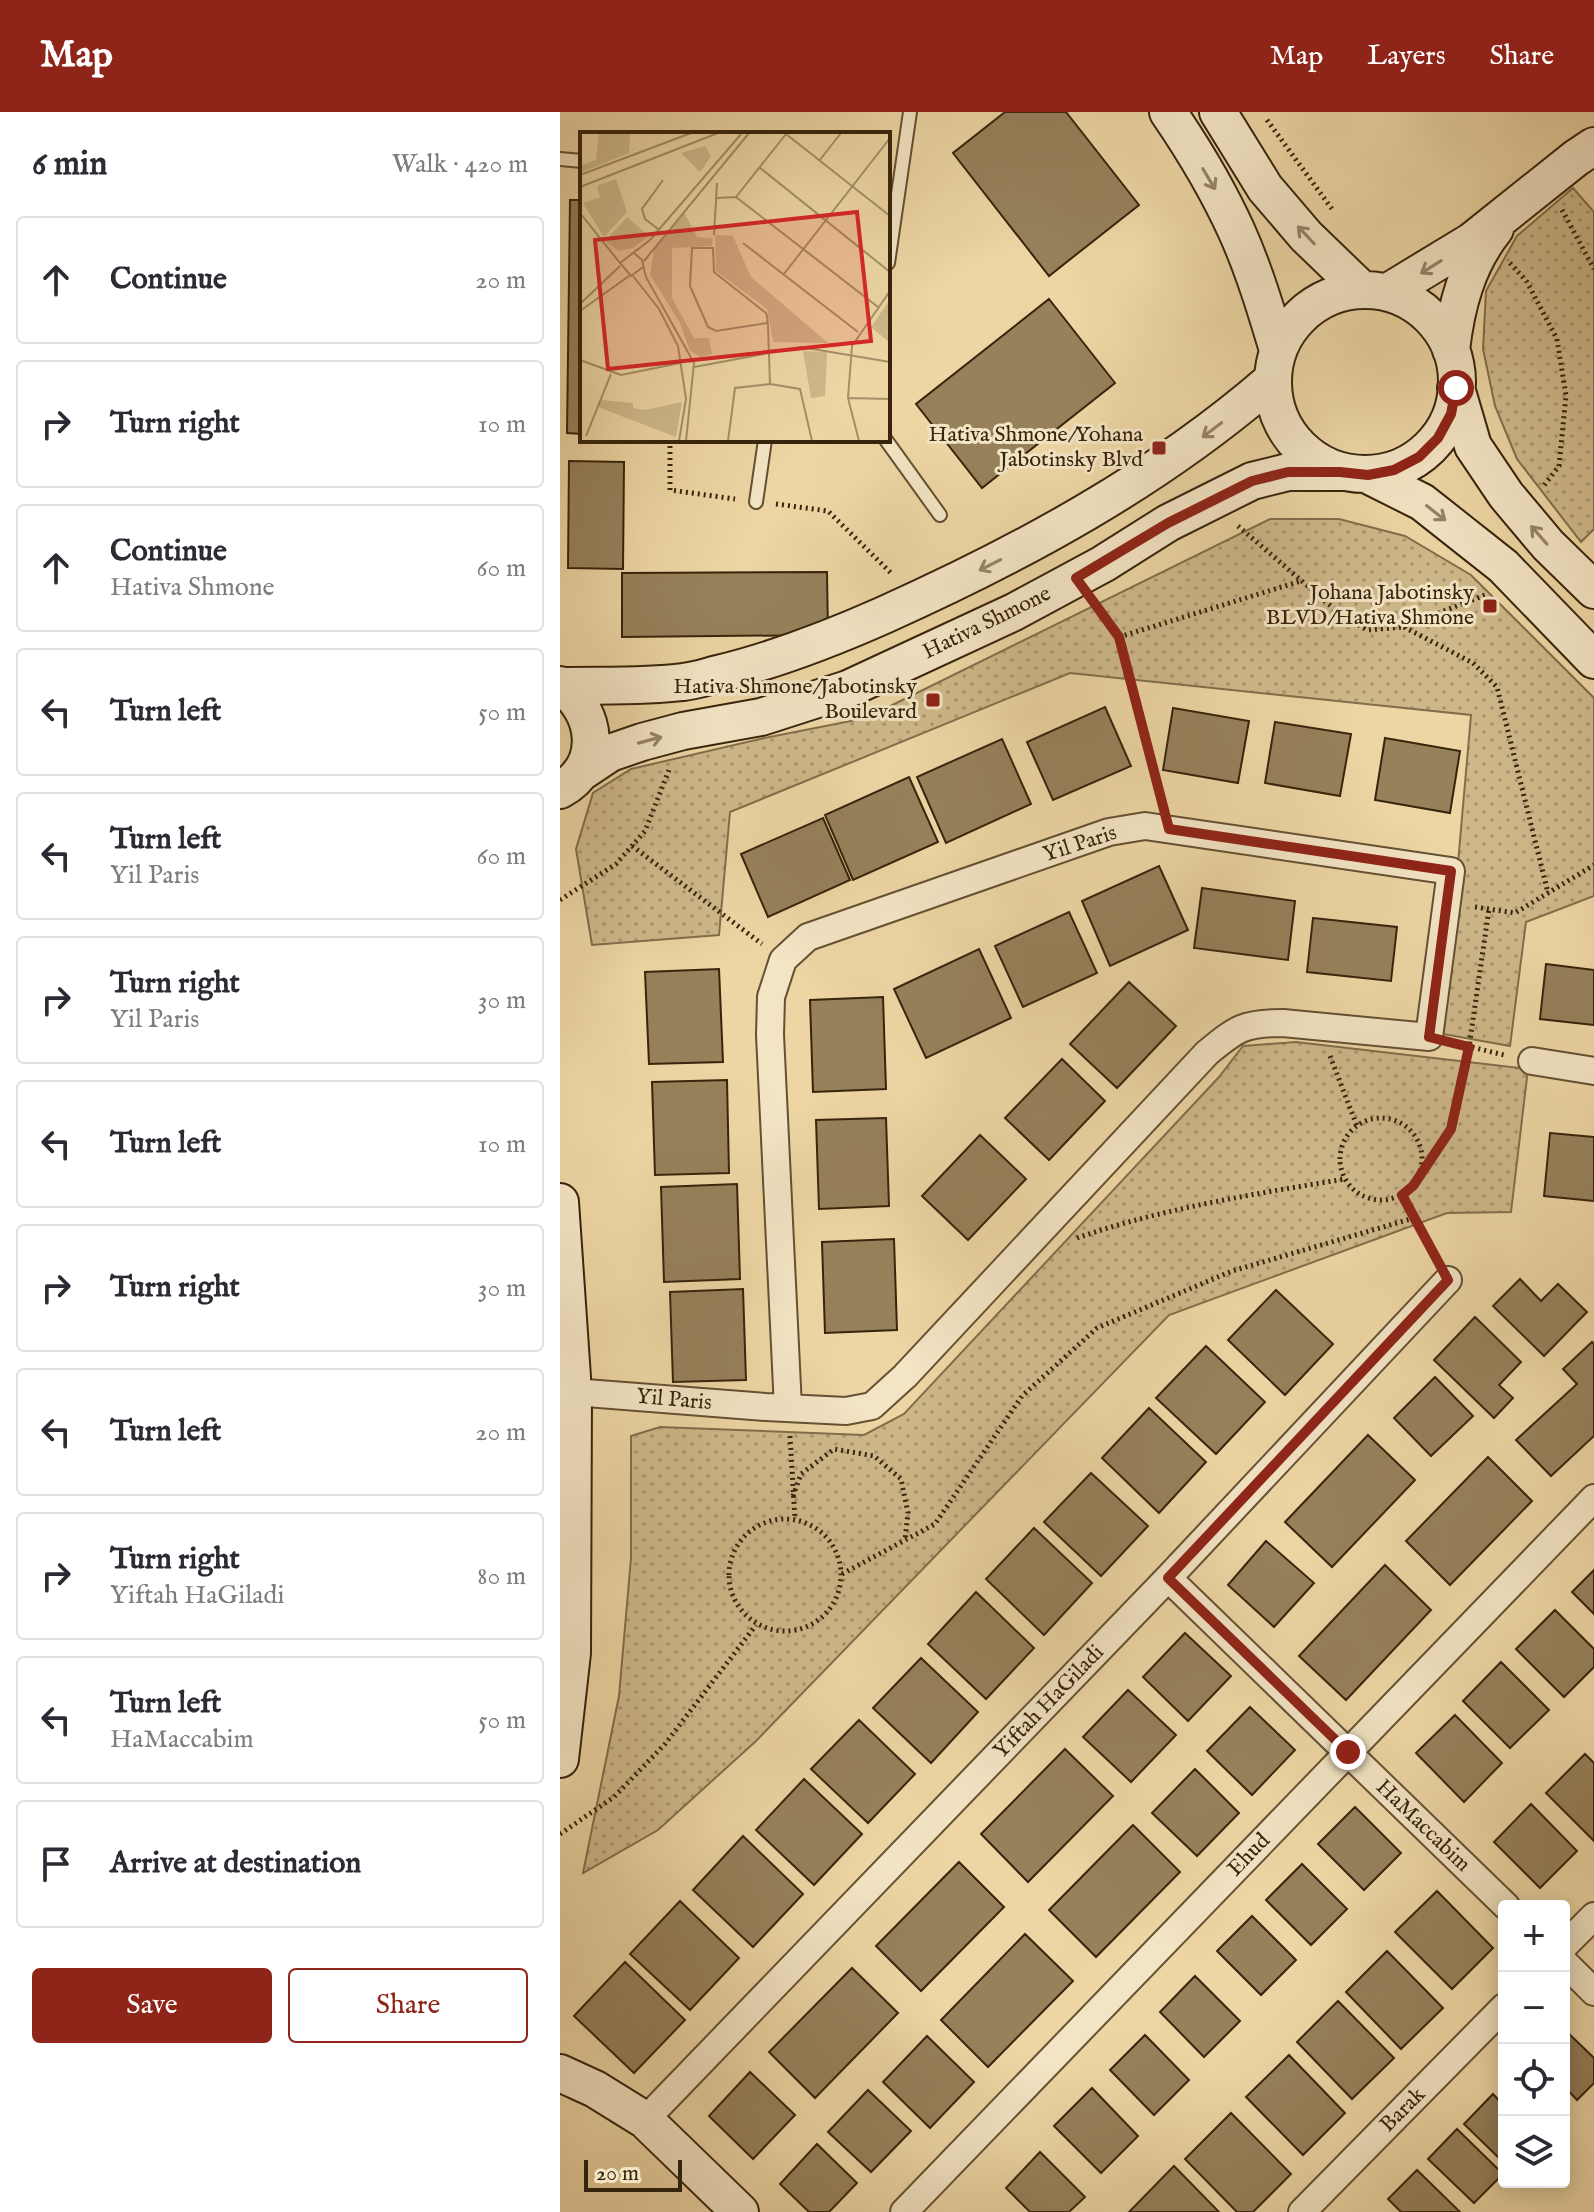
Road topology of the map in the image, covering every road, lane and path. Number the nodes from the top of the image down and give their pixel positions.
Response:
1 (910, 112) edge
2 (1168, 112) edge
3 (1218, 112) edge
4 (1261, 112) edge
5 (1594, 146) edge
6 (560, 159) edge
7 (580, 161) edge
8 (1546, 181) junction
9 (1516, 205) junction
10 (1334, 211) dead end
11 (1487, 239) junction
12 (890, 249) edge
13 (1594, 269) edge
14 (1375, 291) junction
15 (1451, 350) junction
16 (1275, 365) junction
17 (1456, 388) junction
18 (670, 442) edge
19 (765, 442) edge
20 (887, 442) edge
21 (1354, 473) junction
22 (756, 502) junction
23 (1209, 502) junction
24 (1521, 514) junction
25 (940, 515) dead end
26 (1076, 578) junction
27 (1302, 581) junction
28 (1518, 582) junction
29 (1594, 590) edge
30 (918, 600) junction
31 (1403, 627) junction
32 (1119, 637) junction
33 (1594, 660) edge
34 (560, 686) edge
35 (683, 731) junction
36 (567, 788) edge
37 (1169, 829) junction
38 (632, 846) junction
39 (1594, 865) edge
40 (1548, 893) junction
41 (560, 900) edge
42 (1446, 902) junction
43 (1489, 909) junction
44 (783, 960) junction
45 (1318, 1026) junction
46 (1429, 1037) junction
47 (1469, 1047) junction
48 (1532, 1061) joint
49 (1594, 1071) edge
50 (1357, 1126) junction
51 (1345, 1179) junction
52 (1413, 1186) junction
53 (1402, 1195) junction
54 (560, 1202) edge
55 (1414, 1218) junction
56 (1074, 1238) dead end
57 (1448, 1280) joint
58 (567, 1391) edge
59 (788, 1408) junction
60 (793, 1496) junction
61 (1594, 1498) edge
62 (795, 1519) junction
63 (905, 1541) junction
64 (842, 1574) junction
65 (1168, 1578) junction
66 (756, 1625) junction
67 (1348, 1752) junction
68 (560, 1759) edge
69 (560, 1834) edge
70 (1500, 1900) edge
71 (1594, 1916) edge
72 (1570, 1940) edge
73 (1570, 1968) edge
74 (1594, 1992) edge
75 (1498, 2013) edge
76 (560, 2073) edge
77 (645, 2120) junction
78 (740, 2212) edge
79 (904, 2212) edge
80 (1302, 2212) edge

1 - 12 lane
2 -> 16 street
14 -> 3 street
4 - 10 path
5 - 8 street
6 - 7 lane
8 - 9 street
8 - 13 path
9 - 11 street
9 -> 14 street
11 - 15 street
11 - 24 path
14 - 15 street
14 - 16 street
15 - 17 street
16 - 21 street
16 -> 30 street
17 - 21 street
17 - 24 street
18 - 22 path
19 - 22 lane
20 - 25 lane
21 - 23 street, Hativa Shmone
21 -> 28 street
22 - 30 path
23 - 26 street, Hativa Shmone
23 - 27 path
29 -> 24 street
26 - 32 path
26 - 35 street, Hativa Shmone
27 - 31 path
27 - 32 path
28 - 31 path
28 - 33 street
30 - 34 street
31 - 40 path
32 - 37 path
34 - 36 street
36 -> 35 street, Hativa Shmone
35 - 38 path
37 - 42 street, Yil Paris
37 - 44 street, Yil Paris
38 - 41 path
38 - 44 path
39 - 40 path
40 - 43 path
42 - 43 path
42 - 46 street, Yil Paris
43 - 47 path
44 - 59 street
45 - 46 street, Yil Paris
45 - 50 path
45 - 59 street, Yil Paris
46 - 47 path
47 - 48 path
47 - 52 path
48 - 49 street
50 - 51 path
50 - 52 path
51 - 53 path
51 - 56 path
52 - 53 path
53 - 55 path
54 - 58 street
55 - 57 path
55 - 63 path
57 - 65 street, Yiftah HaGiladi
58 - 59 street, Yil Paris
58 - 68 street
59 - 60 path
60 - 62 path
60 - 63 path
61 - 67 street, Ehud
62 - 64 path
62 - 66 path
63 - 64 path
64 - 66 path
65 - 67 street, HaMaccabim
65 - 77 street, Yiftah HaGiladi
66 - 69 path
67 - 70 street, HaMaccabim
67 - 79 street, Ehud
71 - 72 street
73 - 74 street
75 - 80 street, Barak
76 - 77 street
77 - 78 street

